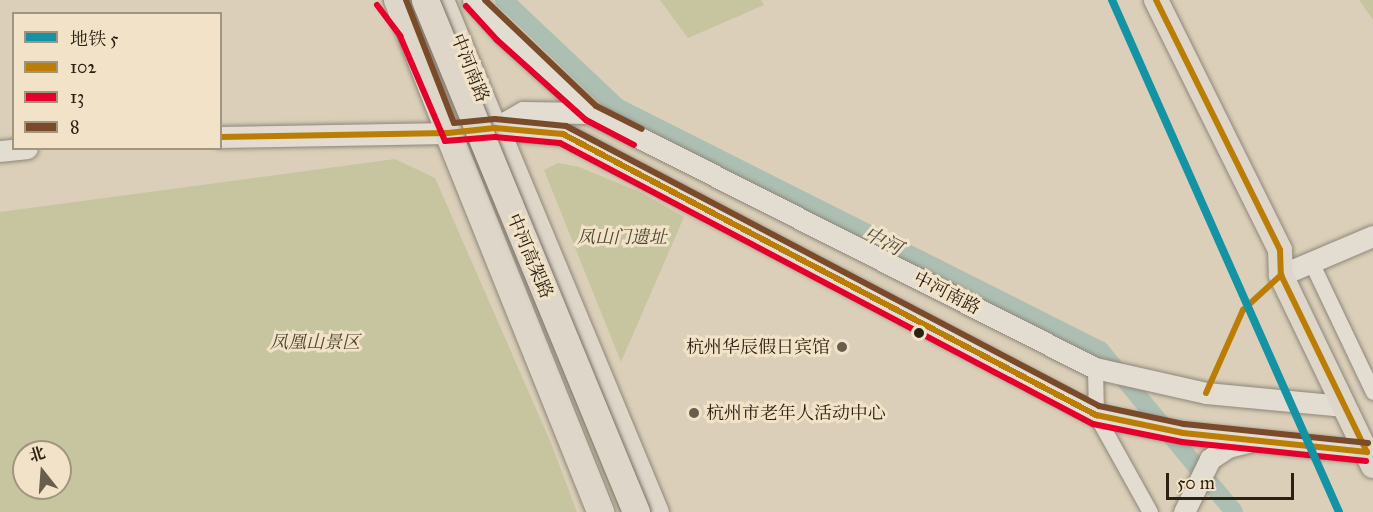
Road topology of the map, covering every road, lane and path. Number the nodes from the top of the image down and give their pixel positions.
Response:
1 (384, 0) edge
2 (396, 0) edge
3 (413, 0) edge
4 (425, 0) edge
5 (442, 0) edge
6 (473, 0) edge
7 (1156, 0) edge
8 (408, 32) junction
9 (591, 113) junction
10 (495, 128) junction
11 (448, 133) junction
12 (222, 137) edge
13 (1373, 236) edge
14 (1311, 262) junction
15 (1281, 275) junction
16 (1100, 369) junction
17 (1373, 392) edge
18 (1344, 406) junction
19 (1096, 415) junction
20 (1257, 440) junction
21 (1370, 459) edge
22 (600, 512) edge
23 (620, 512) edge
24 (636, 512) edge
25 (655, 512) edge
26 (1150, 512) edge
27 (1184, 512) edge

1 - 8 street
2 - 8 main road
3 - 23 highway, 中河高架路
4 - 24 highway, 中河高架路, bridge
5 - 10 main road, 中河南路
6 - 9 main road, 中河南路
7 - 15 main road
8 - 11 main road
9 - 10 main road
9 - 16 main road, 中河南路
10 - 11 main road
10 - 19 main road
10 - 25 highway
11 - 12 main road
11 - 22 highway
13 - 14 main road
14 - 15 main road
14 - 17 street
15 - 18 main road
16 - 18 main road, 中河南路
16 - 19 street
18 - 21 main road
19 - 20 main road
19 - 26 street
20 - 21 main road
20 - 27 main road

